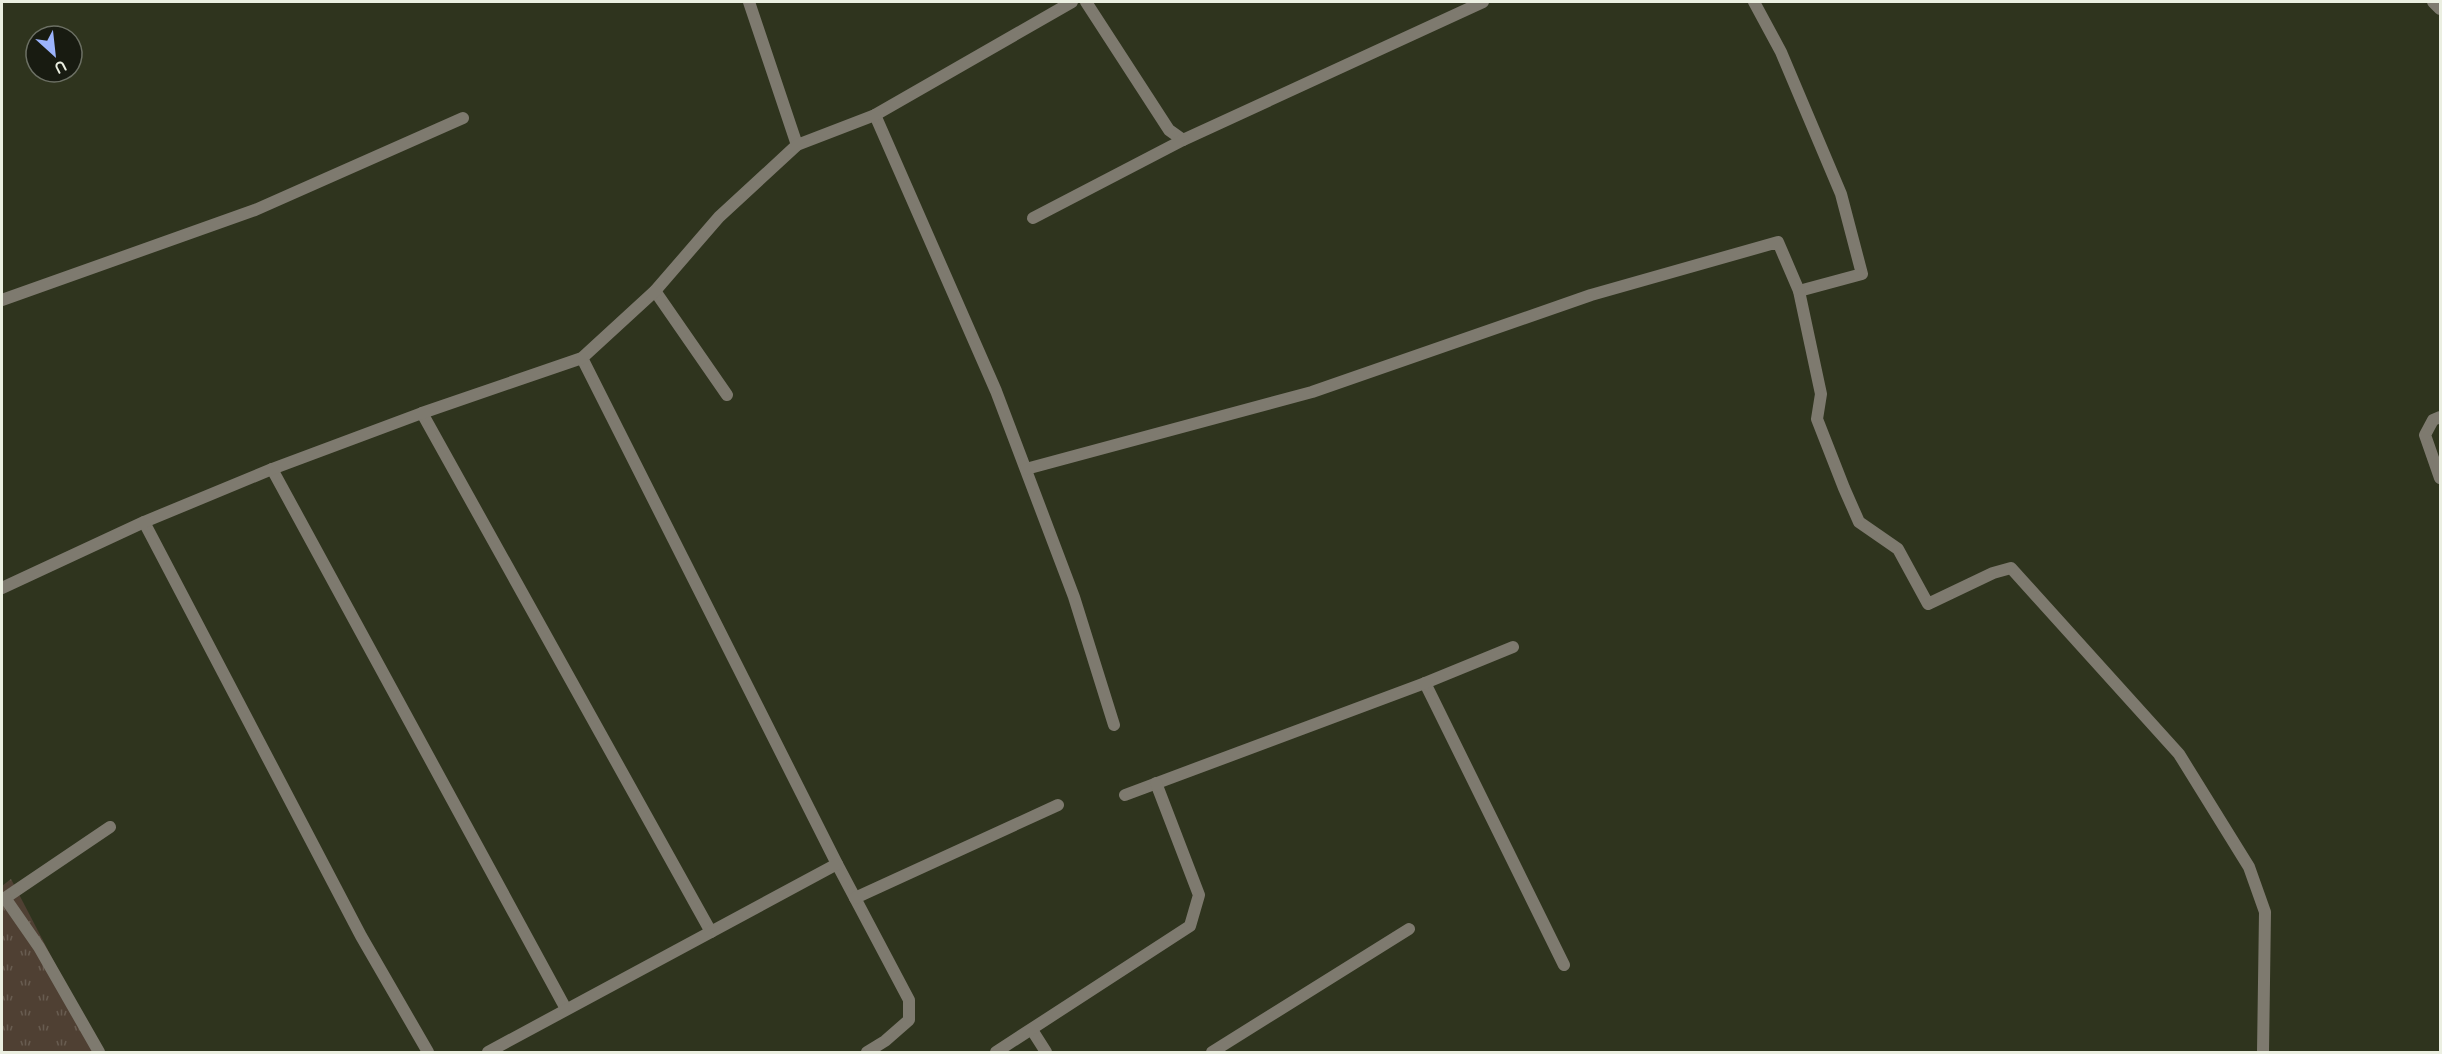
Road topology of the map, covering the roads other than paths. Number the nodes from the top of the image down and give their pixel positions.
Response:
1 (750, 2) edge
2 (1072, 2) edge
3 (1086, 2) edge
4 (1483, 2) edge
5 (1755, 2) edge
6 (2433, 2) edge
7 (2440, 9) edge
8 (875, 115) junction
9 (463, 118) dead end
10 (1183, 140) junction
11 (797, 146) junction
12 (1033, 218) dead end
13 (655, 291) junction
14 (1798, 291) junction
15 (2, 300) edge
16 (582, 358) junction
17 (727, 395) dead end
18 (422, 413) junction
19 (2440, 417) edge
20 (272, 469) junction
21 (1026, 469) junction
22 (2440, 478) edge
23 (144, 522) junction
24 (2, 588) edge
25 (1513, 647) dead end
26 (1425, 683) junction
27 (1114, 725) dead end
28 (1156, 783) junction
29 (1125, 795) dead end
30 (1058, 806) dead end
31 (110, 827) dead end
32 (837, 864) junction
33 (855, 898) junction
34 (3, 899) edge
35 (1409, 929) dead end
36 (711, 932) junction
37 (1564, 965) dead end
38 (567, 1009) junction
39 (1032, 1030) junction
40 (99, 1053) edge
41 (428, 1053) edge
42 (488, 1053) edge
43 (867, 1053) edge
44 (996, 1053) edge
45 (1046, 1053) edge
46 (1212, 1053) edge
47 (2263, 1053) edge

1 - 11 street
2 - 8 street
3 - 10 street
4 - 10 street
5 - 14 street
6 - 7 street
8 - 11 street
8 - 21 street
9 - 15 street
10 - 12 street
11 - 13 street
13 - 16 street
13 - 17 street
14 - 21 street
14 - 47 street
16 - 18 street
16 - 32 street
18 - 20 street
18 - 36 street
19 - 22 street
20 - 23 street
20 - 38 street
21 - 27 street
23 - 24 street
23 - 41 street
25 - 26 street
26 - 28 street
26 - 37 street
28 - 29 street
28 - 39 street
30 - 33 street
31 - 34 street
32 - 33 street
32 - 36 street
33 - 43 street
34 - 40 street
35 - 46 street
36 - 38 street
38 - 42 street
39 - 44 street
39 - 45 street

